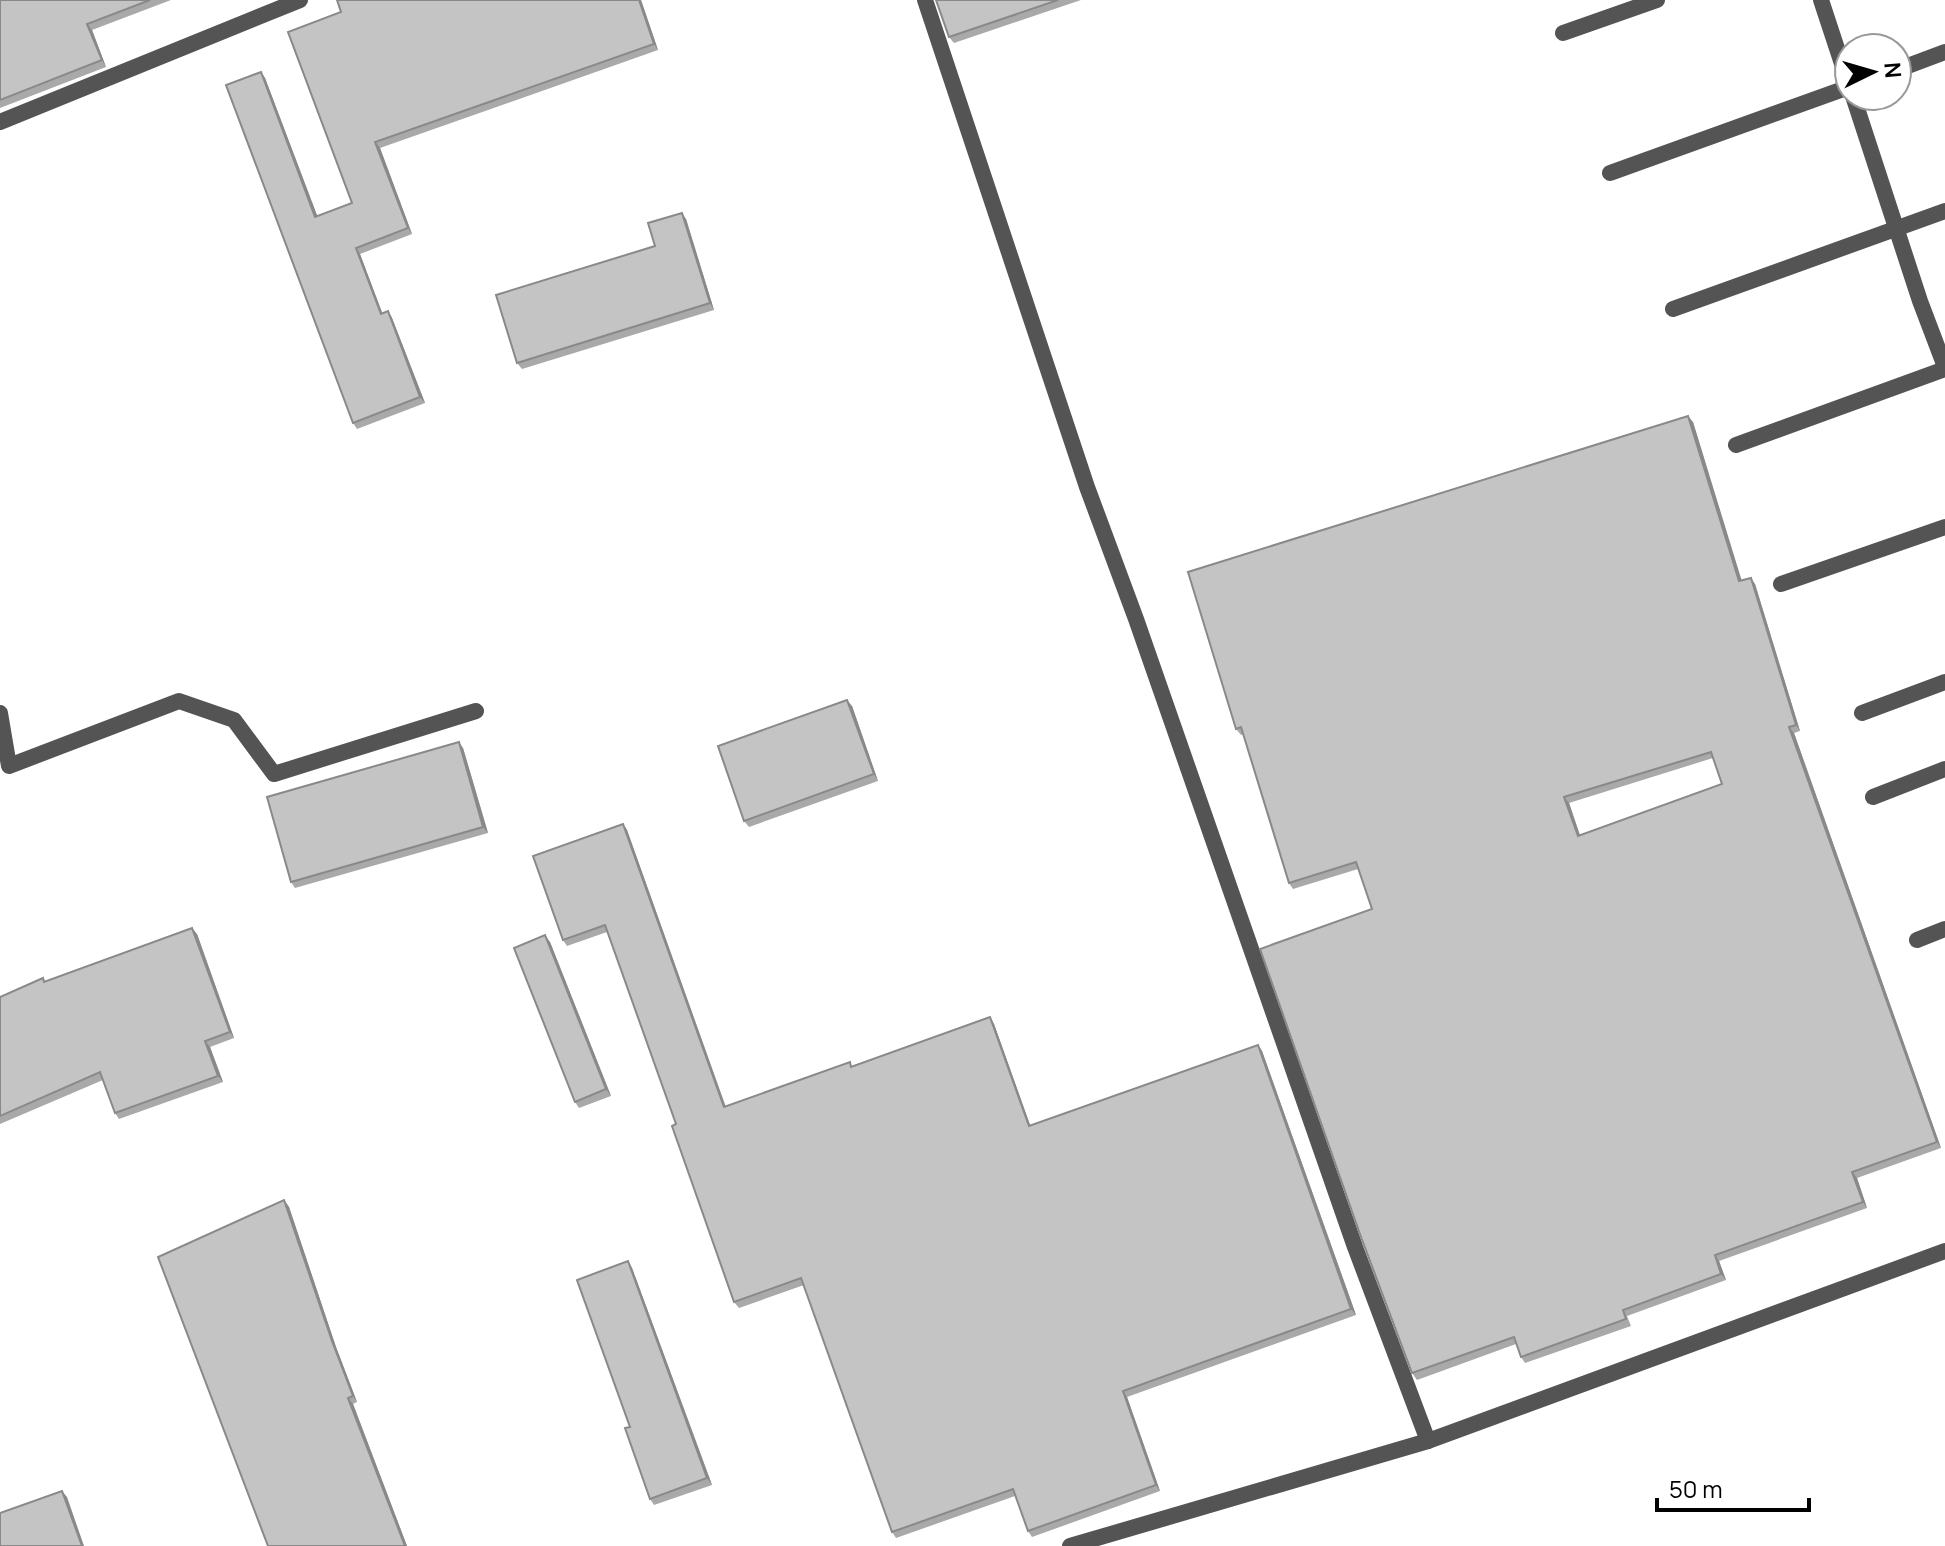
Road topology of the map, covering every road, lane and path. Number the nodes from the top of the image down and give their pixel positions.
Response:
1 (300, 0) edge
2 (925, 0) edge
3 (1657, 0) edge
4 (1821, 0) edge
5 (1563, 33) dead end
6 (1833, 37) edge
7 (1945, 52) edge
8 (1913, 64) edge
9 (1833, 92) edge
10 (1858, 112) edge
11 (0, 122) edge
12 (1610, 173) dead end
13 (1945, 211) edge
14 (1897, 229) junction
15 (1673, 309) dead end
16 (1945, 368) edge
17 (1736, 445) dead end
18 (1945, 527) edge
19 (1781, 584) dead end
20 (1945, 682) edge
21 (476, 711) dead end
22 (0, 713) edge
23 (1862, 713) dead end
24 (1945, 769) edge
25 (1873, 797) dead end
26 (1945, 929) edge
27 (1917, 940) dead end
28 (1945, 1251) edge
29 (1428, 1441) junction
30 (1070, 1546) edge

1 - 11 street
2 - 29 street
3 - 5 street
4 - 6 street
7 - 8 street
9 - 12 street
10 - 14 street
13 - 14 street
14 - 15 street
14 - 16 street
16 - 17 street
18 - 19 street
20 - 23 street
21 - 22 street
24 - 25 street
26 - 27 street
28 - 29 street
29 - 30 street

